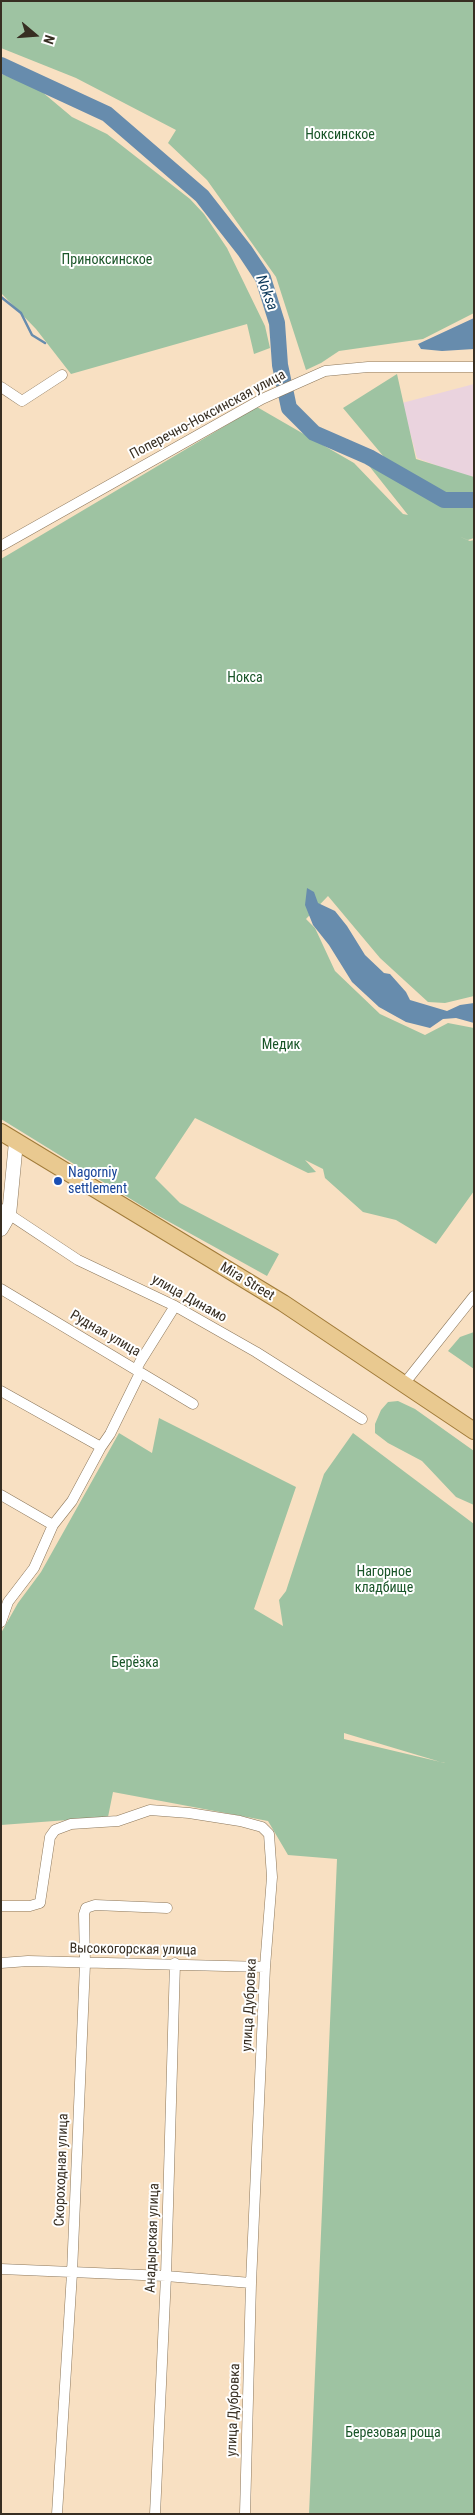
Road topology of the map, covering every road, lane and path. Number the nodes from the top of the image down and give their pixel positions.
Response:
1 (474, 367) edge
2 (62, 376) dead end
3 (1, 387) edge
4 (1, 546) edge
5 (1, 1132) edge
6 (16, 1142) junction
7 (5, 1212) edge
8 (1, 1229) edge
9 (1, 1289) edge
10 (474, 1296) edge
11 (175, 1306) junction
12 (137, 1368) junction
13 (404, 1384) junction
14 (1, 1390) edge
15 (194, 1404) dead end
16 (362, 1420) dead end
17 (474, 1431) edge
18 (101, 1446) junction
19 (1, 1495) edge
20 (53, 1525) junction
21 (5, 1600) edge
22 (1, 1622) edge
23 (1, 1906) edge
24 (167, 1908) dead end
25 (1, 1963) edge
26 (176, 1963) junction
27 (84, 1964) junction
28 (265, 1967) junction
29 (1, 2269) edge
30 (72, 2273) junction
31 (166, 2276) junction
32 (251, 2283) junction
33 (57, 2514) edge
34 (154, 2514) edge
35 (245, 2514) edge

1 - 4 street, Поперечно-Ноксинская улица
2 - 3 street
5 - 6 main road, Mira Street
6 - 7 street
6 - 13 main road, Mira Street
7 - 8 street
7 - 11 street, улица Динамо
9 - 12 street, Рудная улица
10 - 13 street
11 - 12 street
11 - 16 street, улица Динамо
12 - 15 street, Рудная улица
12 - 18 street
13 - 17 main road, Mira Street
14 - 18 street
18 - 20 street
19 - 20 street
20 - 21 street
21 - 22 street
23 - 28 street, улица Дубровка
24 - 27 street, Скороходная улица
25 - 27 street, Высокогорская улица
26 - 27 street, Высокогорская улица
26 - 28 street, Высокогорская улица
26 - 31 street, Анадырская улица
27 - 30 street, Скороходная улица
28 - 32 street, улица Дубровка
29 - 30 street
30 - 31 street
30 - 33 street, Скороходная улица
31 - 32 street
31 - 34 street, Анадырская улица
32 - 35 street, улица Дубровка

